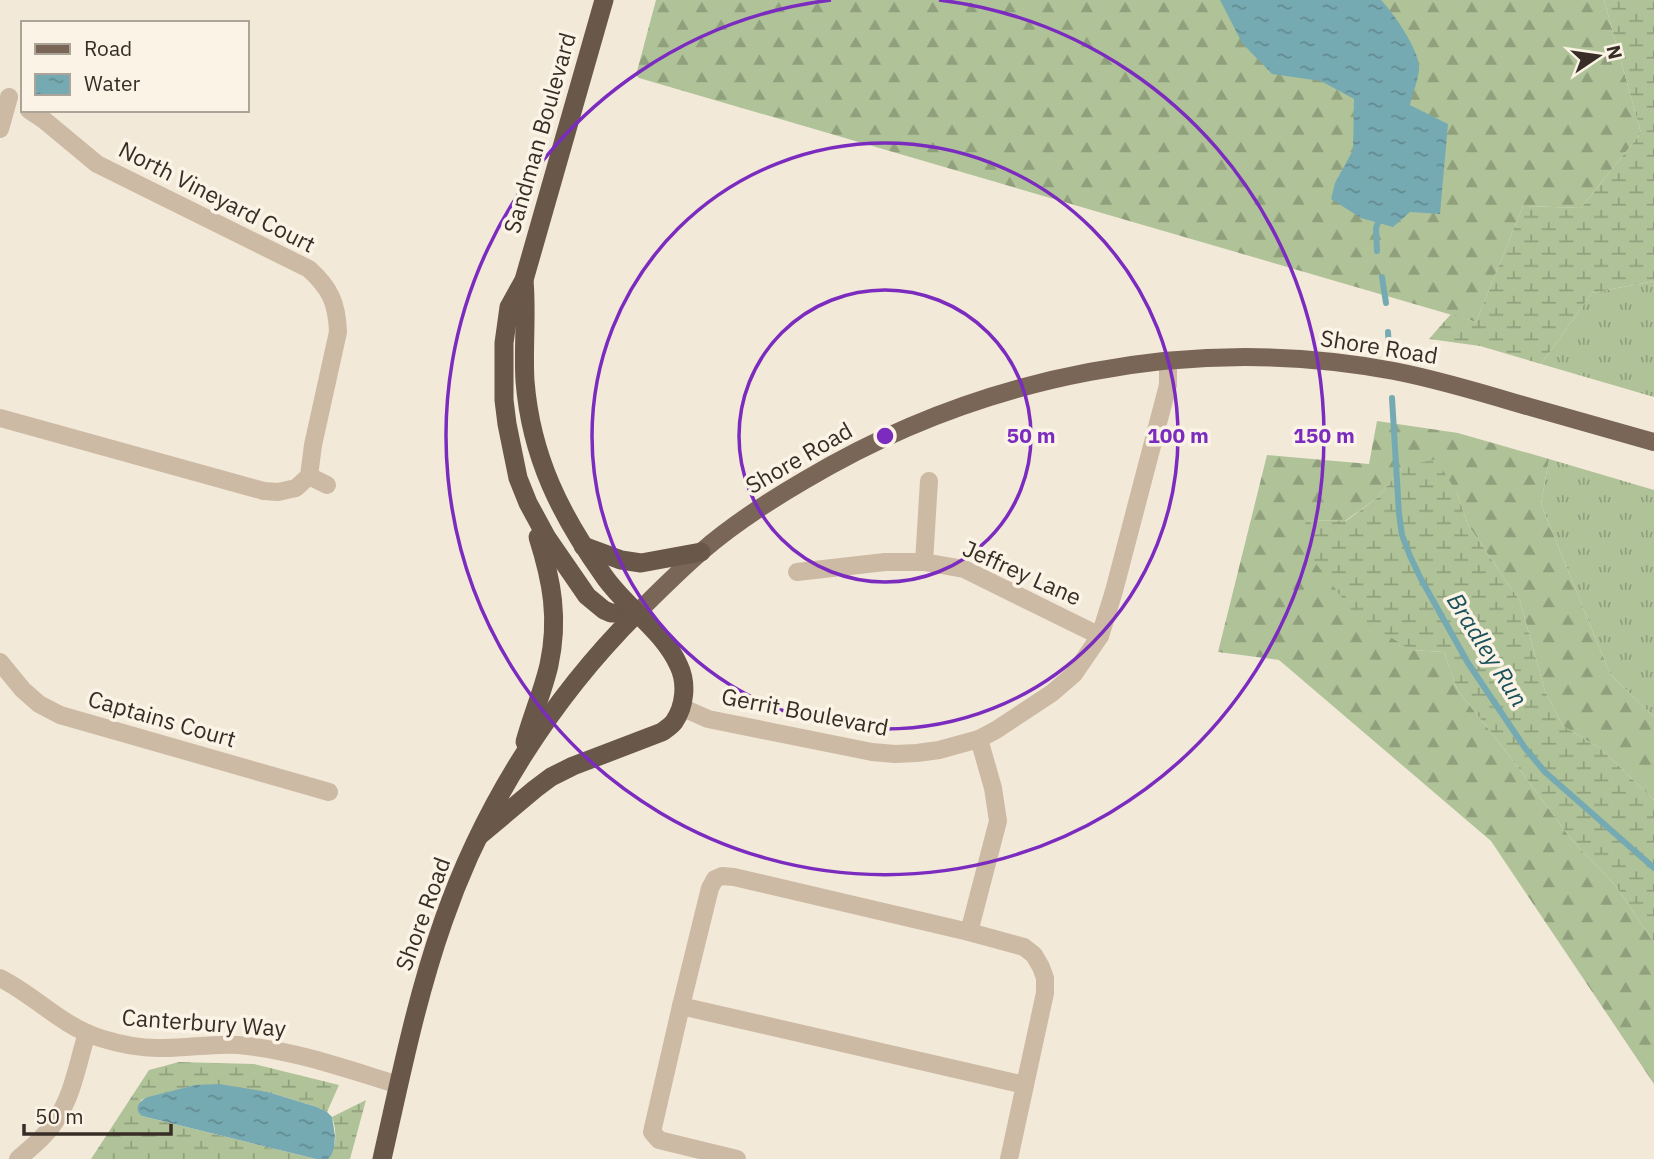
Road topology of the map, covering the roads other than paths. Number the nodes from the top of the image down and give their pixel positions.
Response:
1 (604, 0) edge
2 (10, 99) edge
3 (32, 112) edge
4 (0, 129) edge
5 (524, 280) junction
6 (1168, 361) junction
7 (0, 418) edge
8 (1654, 443) edge
9 (309, 476) junction
10 (929, 481) dead end
11 (327, 485) dead end
12 (528, 503) junction
13 (582, 545) junction
14 (701, 552) junction
15 (923, 562) junction
16 (797, 572) dead end
17 (637, 613) junction
18 (1100, 636) junction
19 (0, 662) edge
20 (681, 707) junction
21 (979, 739) junction
22 (519, 761) junction
23 (329, 792) dead end
24 (479, 836) junction
25 (969, 932) junction
26 (0, 978) edge
27 (681, 1006) junction
28 (87, 1033) junction
29 (399, 1084) junction
30 (1025, 1085) junction
31 (18, 1159) edge
32 (382, 1159) edge
33 (737, 1159) edge
34 (1009, 1159) edge

1 - 5 highway, Sandman Boulevard
2 - 4 street
3 - 9 street, North Vineyard Court
5 - 12 highway, Sandman Boulevard
5 - 13 highway, Sandman Boulevard
6 - 8 main road, Shore Road
6 - 14 main road, Shore Road
6 - 18 street, Gerrit Boulevard
7 - 9 street
9 - 11 street
10 - 15 street
12 - 17 highway, Sandman Boulevard
12 - 22 highway
13 - 14 highway
13 - 17 highway, Sandman Boulevard
14 - 17 main road, Shore Road
15 - 16 street, Jeffrey Lane
15 - 18 street, Jeffrey Lane
17 - 20 highway
17 - 22 highway, Shore Road
18 - 21 street, Gerrit Boulevard
19 - 23 street, Captains Court
20 - 21 street, Gerrit Boulevard
20 - 24 highway
21 - 25 street
22 - 24 highway, Shore Road
24 - 29 highway, Shore Road
25 - 27 street
25 - 30 street
26 - 28 street, Canterbury Way
27 - 30 street
27 - 33 street
28 - 29 street, Canterbury Way
28 - 31 street, Canterbury Way
29 - 32 highway, Shore Road
30 - 34 street

